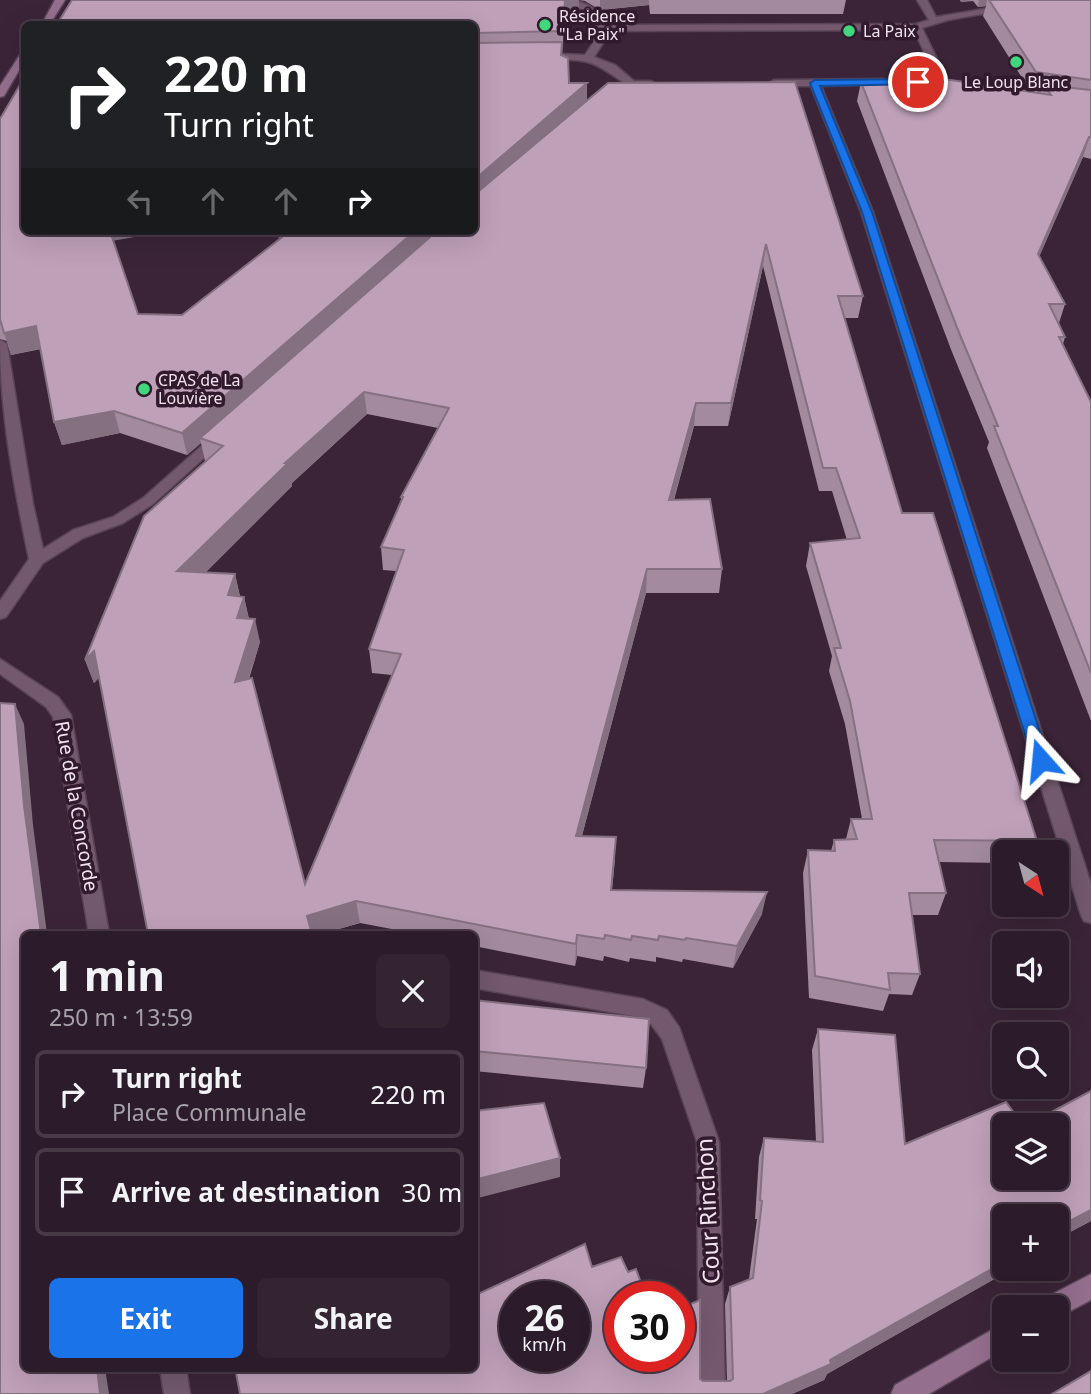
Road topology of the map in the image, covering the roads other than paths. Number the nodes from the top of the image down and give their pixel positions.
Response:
1 (60, 0) edge
2 (568, 0) edge
3 (922, 0) edge
4 (1055, 0) edge
5 (48, 21) edge
6 (934, 21) junction
7 (597, 24) junction
8 (917, 27) junction
9 (533, 56) edge
10 (589, 57) junction
11 (21, 62) edge
12 (891, 82) edge
13 (762, 83) edge
14 (815, 83) junction
15 (631, 84) junction
16 (660, 84) edge
17 (958, 86) edge
18 (614, 90) edge
19 (0, 94) edge
20 (0, 344) edge
21 (231, 428) edge
22 (37, 559) junction
23 (0, 613) edge
24 (0, 665) edge
25 (1091, 915) edge
26 (98, 931) edge
27 (478, 980) edge
28 (1091, 1286) edge
29 (1069, 1298) edge
30 (992, 1343) edge
31 (174, 1372) edge
32 (177, 1394) edge
33 (712, 1394) edge
34 (904, 1394) edge

1 - 5 street
2 - 7 street
3 - 6 street
4 - 6 street
6 - 8 street
7 - 8 street
7 - 10 street
8 - 17 street
9 - 10 street
10 - 15 street
11 - 19 street
12 - 14 street
13 - 14 street
14 - 25 street
15 - 16 street
15 - 18 street
20 - 22 street
21 - 22 street
22 - 23 street
24 - 26 street, Rue de la Concorde
27 - 33 street, Cour Rinchon
28 - 29 street
30 - 34 street
31 - 32 street

